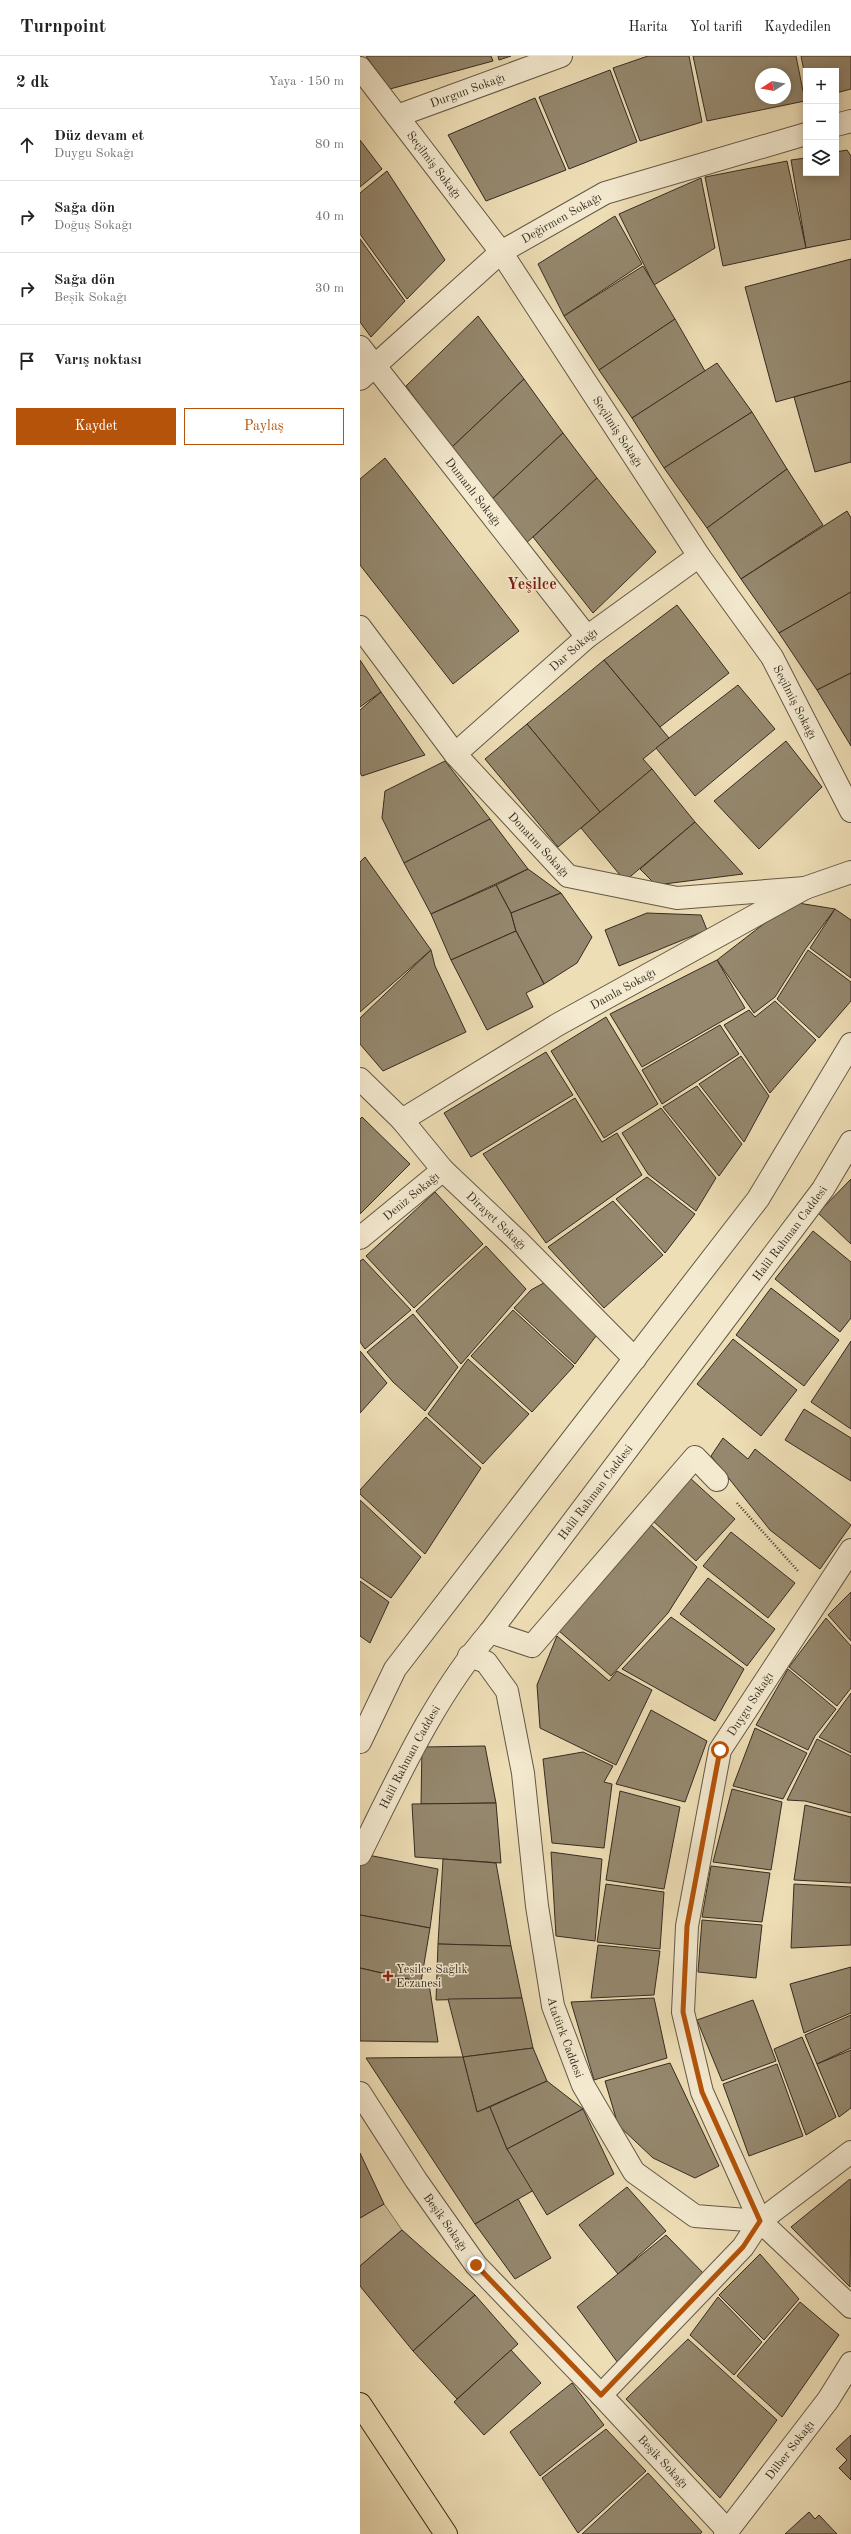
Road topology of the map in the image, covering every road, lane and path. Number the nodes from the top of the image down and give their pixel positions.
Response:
1 (561, 56) edge
2 (360, 68) edge
3 (397, 116) junction
4 (851, 121) edge
5 (839, 124) edge
6 (803, 135) edge
7 (501, 252) junction
8 (360, 347) edge
9 (367, 372) edge
10 (699, 556) junction
11 (360, 627) edge
12 (587, 637) junction
13 (455, 754) junction
14 (851, 811) edge
15 (851, 872) edge
16 (805, 888) junction
17 (851, 1044) edge
18 (360, 1079) edge
19 (402, 1120) junction
20 (851, 1142) edge
21 (443, 1170) junction
22 (360, 1238) edge
23 (635, 1359) junction
24 (717, 1480) joint
25 (851, 1550) edge
26 (819, 1596) junction
27 (490, 1632) junction
28 (469, 1656) junction
29 (360, 1742) edge
30 (360, 1854) edge
31 (360, 2093) edge
32 (851, 2152) edge
33 (760, 2221) junction
34 (851, 2307) edge
35 (851, 2363) edge
36 (601, 2395) junction
37 (360, 2404) edge
38 (726, 2533) edge
39 (446, 2534) edge

1 - 3 street, Durgun Sokağı
2 - 3 street, Seçilmiş Sokağı
3 - 7 street, Seçilmiş Sokağı
4 - 5 street
6 - 7 street, Değirmen Sokağı
7 - 9 street, Değirmen Sokağı
7 - 10 street, Seçilmiş Sokağı
8 - 9 street, Dumanlı Sokağı
9 - 12 street, Dumanlı Sokağı
10 - 12 street, Dar Sokağı
10 - 14 street, Seçilmiş Sokağı
11 - 13 street, Donatım Sokağı
12 - 13 street, Dar Sokağı
13 - 16 street, Donatım Sokağı
15 - 16 street, Damla Sokağı
16 - 19 street, Damla Sokağı
17 - 23 street
18 - 19 street, Dirayet Sokağı
19 - 21 street, Dirayet Sokağı
20 - 27 street, Halil Rahman Caddesi
21 - 22 street, Deniz Sokağı
21 - 23 street, Dirayet Sokağı
23 - 29 street
24 - 26 path
24 - 27 street
25 - 26 street, Duygu Sokağı
26 - 33 street, Duygu Sokağı
27 - 28 street, Halil Rahman Caddesi
28 - 30 street, Halil Rahman Caddesi
28 - 33 street, Atatürk Caddesi
31 - 36 street, Beşik Sokağı
32 - 33 street
33 - 34 street
33 - 36 street
35 - 38 street, Dilber Sokağı
36 - 38 street, Beşik Sokağı
37 - 39 main road

